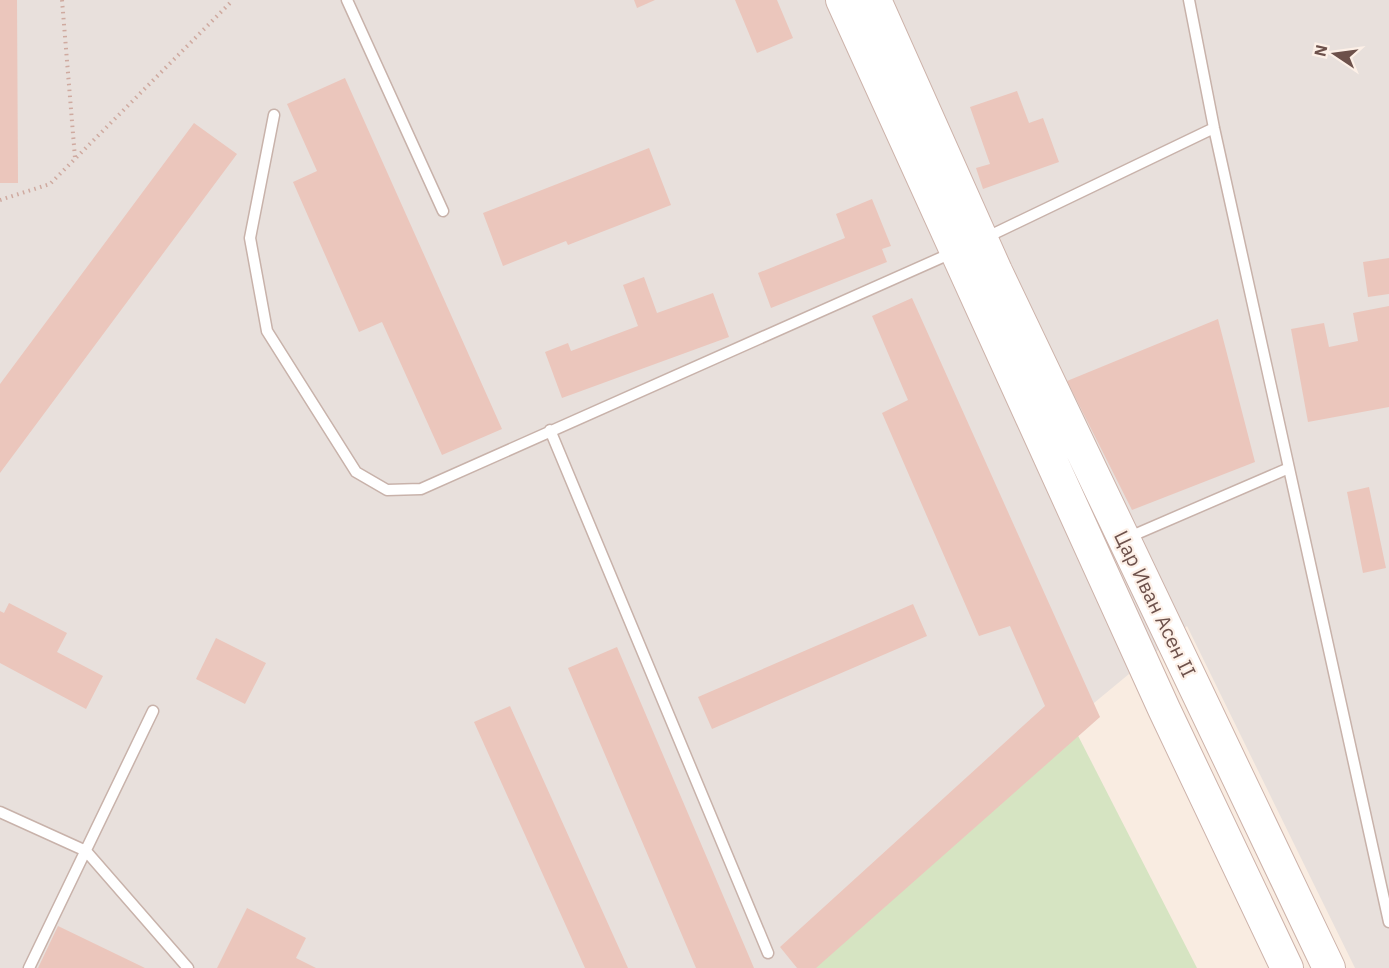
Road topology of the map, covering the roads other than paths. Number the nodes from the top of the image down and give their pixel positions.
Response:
1 (347, 0) edge
2 (842, 0) edge
3 (875, 0) edge
4 (1189, 0) edge
5 (274, 115) dead end
6 (1214, 128) junction
7 (443, 211) dead end
8 (968, 246) junction
9 (550, 430) junction
10 (1289, 468) junction
11 (1124, 539) junction
12 (153, 711) dead end
13 (0, 812) edge
14 (86, 851) junction
15 (1389, 922) edge
16 (768, 953) dead end
17 (29, 968) edge
18 (188, 968) edge
19 (1287, 968) edge
20 (1329, 968) edge

1 - 7 lane
2 - 8 street
3 - 8 street
4 - 6 lane
5 - 9 lane
6 - 8 lane
6 - 10 lane
8 - 9 lane
8 - 11 street, Цар Иван Асен II
8 - 19 street, Цар Иван Асен II
9 - 16 lane
10 - 11 lane
10 - 15 lane
11 - 20 street, Цар Иван Асен II
12 - 14 lane
13 - 14 lane
14 - 17 lane
14 - 18 lane

